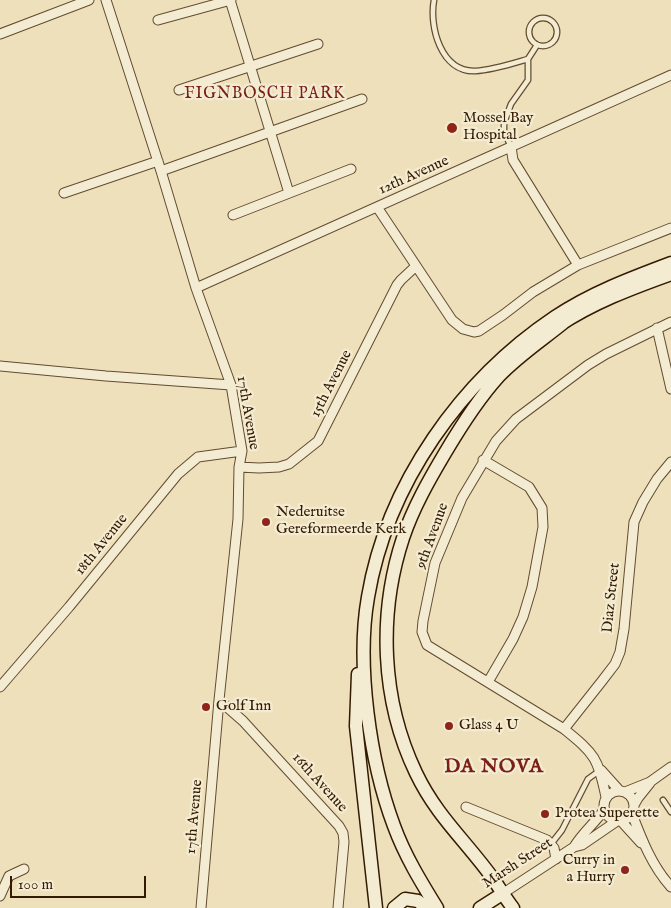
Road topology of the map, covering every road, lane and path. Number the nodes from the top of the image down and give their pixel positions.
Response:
1 (89, 0) edge
2 (106, 0) edge
3 (230, 0) edge
4 (434, 0) edge
5 (158, 20) dead end
6 (0, 34) edge
7 (318, 44) dead end
8 (537, 45) junction
9 (528, 59) junction
10 (250, 66) junction
11 (671, 75) edge
12 (179, 90) dead end
13 (362, 99) dead end
14 (270, 132) junction
15 (511, 147) junction
16 (158, 161) junction
17 (351, 169) dead end
18 (161, 171) junction
19 (64, 193) dead end
20 (289, 193) junction
21 (378, 207) junction
22 (233, 215) dead end
23 (671, 228) edge
24 (671, 262) edge
25 (578, 265) junction
26 (416, 266) junction
27 (671, 274) edge
28 (196, 288) junction
29 (671, 322) edge
30 (563, 323) junction
31 (657, 328) junction
32 (0, 366) edge
33 (230, 385) junction
34 (671, 389) edge
35 (242, 451) junction
36 (483, 460) junction
37 (671, 462) edge
38 (239, 467) junction
39 (368, 597) junction
40 (488, 682) junction
41 (0, 687) edge
42 (366, 692) junction
43 (219, 700) junction
44 (564, 729) junction
45 (671, 767) edge
46 (601, 770) junction
47 (650, 782) junction
48 (622, 791) junction
49 (606, 798) junction
50 (663, 800) dead end
51 (466, 807) dead end
52 (604, 810) junction
53 (633, 810) junction
54 (671, 812) edge
55 (619, 821) junction
56 (551, 844) junction
57 (574, 847) junction
58 (646, 848) junction
59 (556, 859) junction
60 (24, 869) dead end
61 (671, 887) edge
62 (375, 890) junction
63 (502, 894) junction
64 (0, 896) edge
65 (201, 908) edge
66 (338, 908) edge
67 (371, 908) edge
68 (376, 908) edge
69 (394, 908) edge
70 (426, 908) edge
71 (437, 908) edge
72 (481, 908) edge
73 (513, 908) edge

1 - 6 street
2 - 16 street, 17th Avenue
3 - 5 street
3 - 10 street
4 - 9 lane
7 - 10 street
8 - 8 lane
8 - 9 lane
9 - 15 lane
10 - 12 street
10 - 14 street
11 - 15 street, 12th Avenue
13 - 14 street
14 - 18 street
14 - 20 street
15 - 21 street, 12th Avenue
15 - 25 street
16 - 18 street, 17th Avenue
16 - 19 street
17 - 20 street
18 - 28 street, 17th Avenue
20 - 22 street
21 - 26 street
21 - 28 street, 12th Avenue
23 - 25 street
24 - 39 main road
25 - 26 street
26 - 38 street, 15th Avenue
27 - 30 main road
28 - 33 street, 17th Avenue
29 - 31 street, 9th Avenue
30 - 42 main road
30 - 63 main road
31 - 34 street
31 - 36 street, 9th Avenue
32 - 33 street
33 - 35 street, 17th Avenue
35 - 38 street, 17th Avenue
35 - 41 street, 18th Avenue
36 - 40 street
36 - 40 street, 9th Avenue
37 - 44 street, Diaz Street
38 - 43 street, 17th Avenue
39 - 42 main road
39 - 62 main road
40 - 44 street, 9th Avenue
42 - 71 main road
43 - 65 street, 17th Avenue
43 - 66 street, 16th Avenue
44 - 46 street, 9th Avenue
45 - 47 street
46 - 48 street, 9th Avenue
46 - 49 street, 9th Avenue
46 - 56 lane
47 - 48 street
47 - 53 street
48 - 49 street
48 - 53 street
49 - 52 street
50 - 54 lane
51 - 56 street
52 - 55 street
52 - 57 street, Marsh Street
53 - 55 street
53 - 58 street
55 - 57 street, Marsh Street
55 - 58 street
56 - 59 street
57 - 59 street, Marsh Street
58 - 61 street
59 - 63 street, Marsh Street
60 - 64 street
62 - 67 main road
62 - 68 main road
63 - 72 main road, Marsh Street
63 - 73 main road
69 - 70 main road

